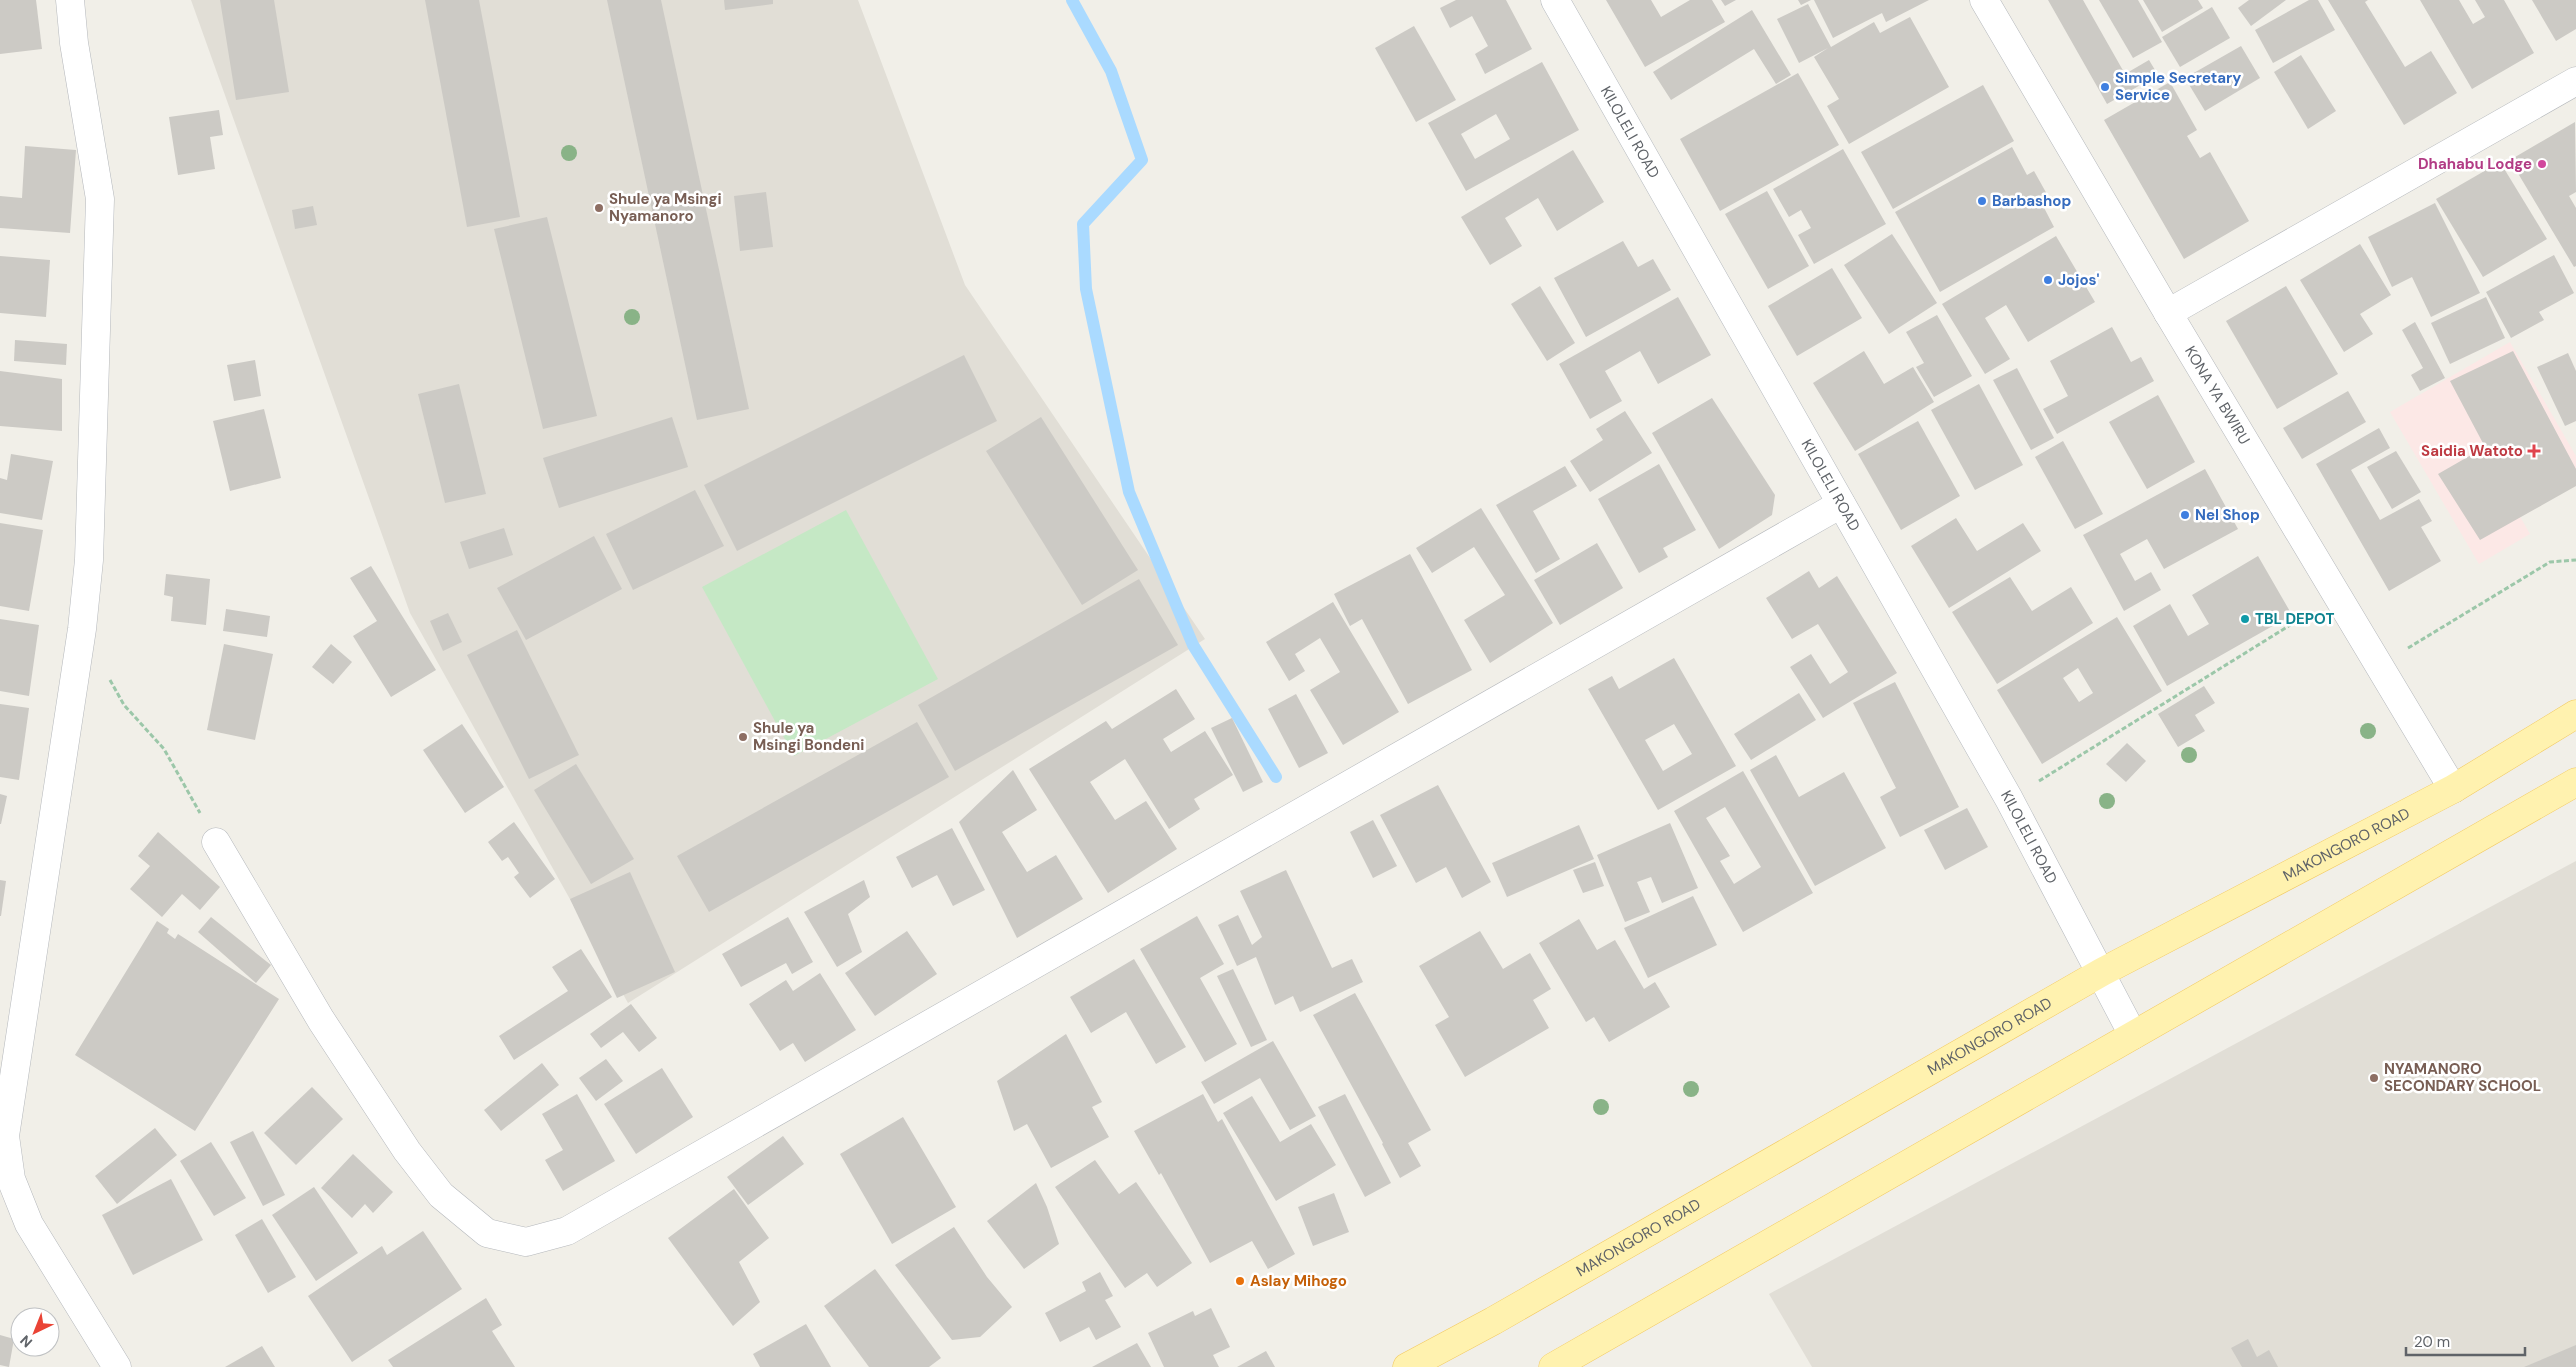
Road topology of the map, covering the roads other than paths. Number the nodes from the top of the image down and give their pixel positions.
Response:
1 (70, 0) edge
2 (1555, 0) edge
3 (1984, 0) edge
4 (2576, 81) edge
5 (2168, 313) junction
6 (1841, 504) junction
7 (2576, 714) edge
8 (2576, 782) edge
9 (2452, 789) junction
10 (216, 842) road end
11 (2102, 972) junction
12 (10, 1033) edge
13 (2133, 1035) junction
14 (7, 1080) edge
15 (117, 1367) edge
16 (1407, 1367) edge
17 (1553, 1367) edge

1 - 12 street
2 - 6 street, KILOLELI ROAD
3 - 5 street, KONA YA BWIRU
4 - 5 street
5 - 9 street, KONA YA BWIRU
6 - 10 street
6 - 11 street, KILOLELI ROAD
7 - 9 main road, MAKONGORO ROAD
8 - 13 main road
9 - 11 main road, MAKONGORO ROAD
11 - 13 street, KILOLELI ROAD
11 - 16 main road, MAKONGORO ROAD
12 - 14 street
13 - 17 main road
14 - 15 street

